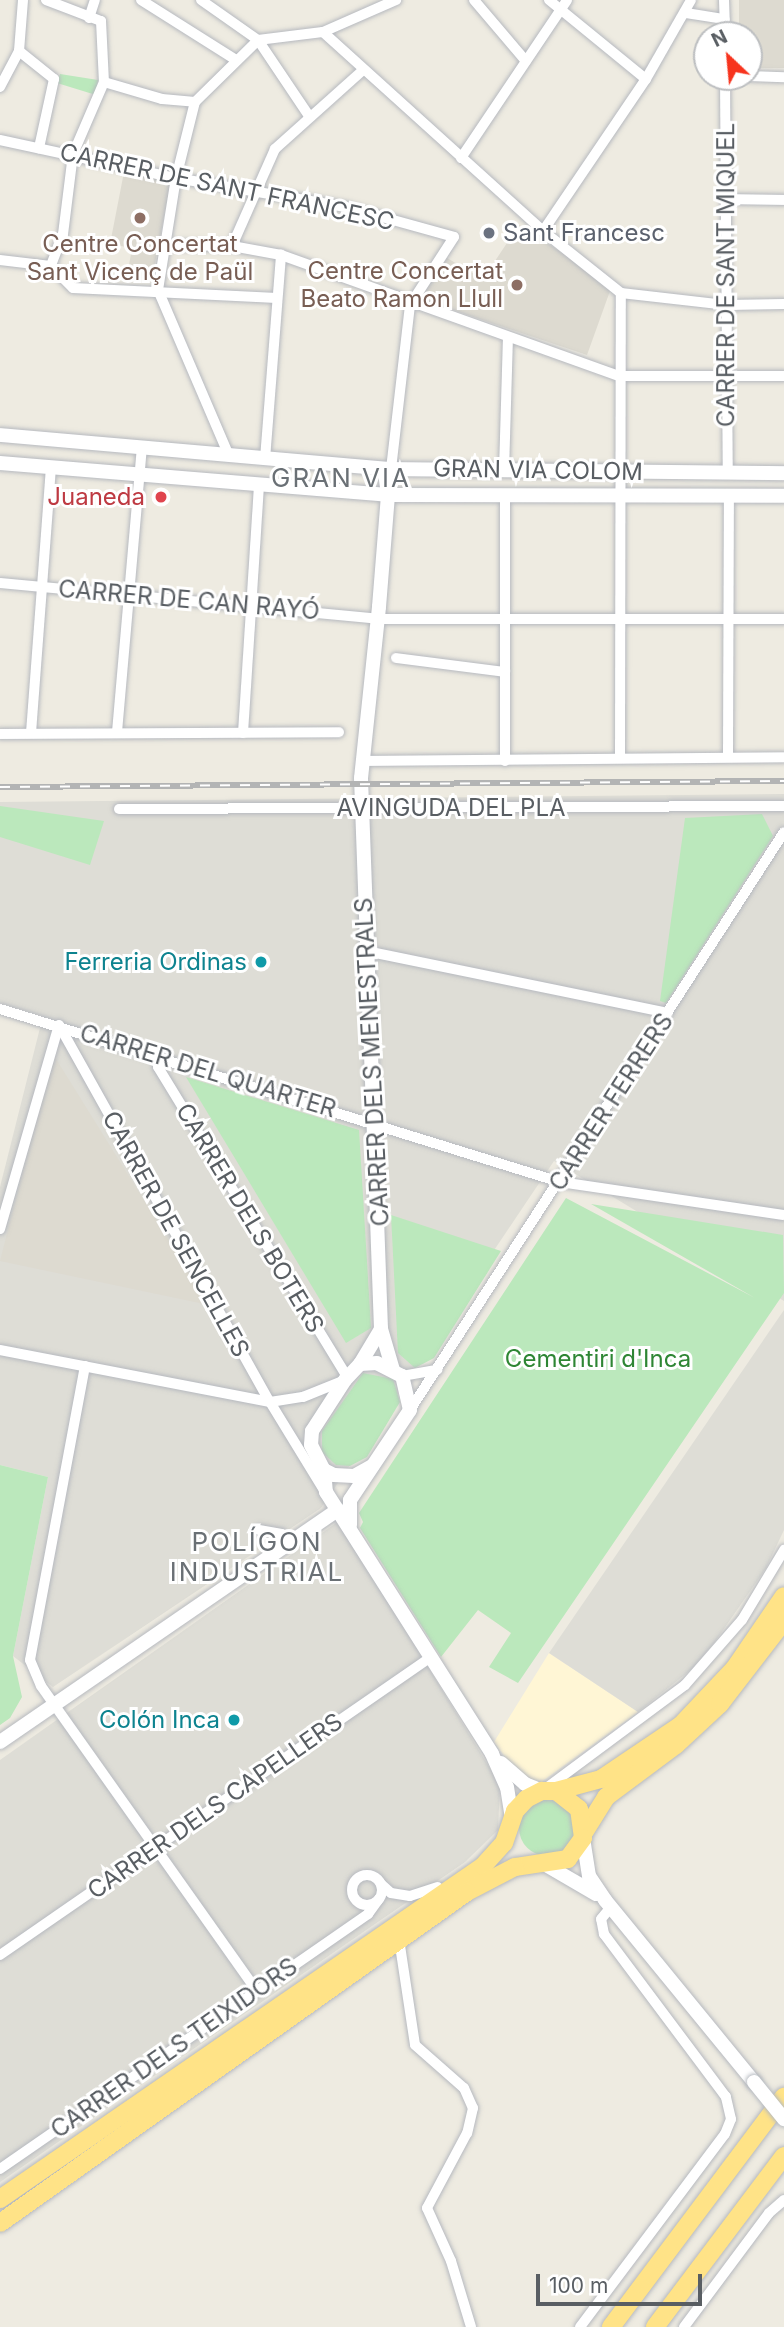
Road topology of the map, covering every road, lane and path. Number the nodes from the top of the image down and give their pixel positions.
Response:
1 (23, 0) edge
2 (46, 0) edge
3 (95, 0) edge
4 (141, 0) edge
5 (201, 0) edge
6 (396, 0) edge
7 (474, 0) edge
8 (549, 0) edge
9 (567, 0) edge
10 (691, 0) edge
11 (724, 0) edge
12 (561, 10) junction
13 (686, 13) junction
14 (89, 18) junction
15 (725, 19) joint
16 (323, 32) junction
17 (258, 40) junction
18 (19, 51) junction
19 (236, 60) junction
20 (526, 61) junction
21 (363, 70) junction
22 (763, 76) edge
23 (784, 77) edge
24 (646, 79) junction
25 (104, 82) junction
26 (0, 86) edge
27 (725, 91) edge
28 (195, 102) junction
29 (309, 116) junction
30 (0, 140) edge
31 (39, 148) junction
32 (73, 154) junction
33 (461, 158) junction
34 (176, 178) junction
35 (255, 190) junction
36 (726, 199) junction
37 (784, 200) edge
38 (543, 231) junction
39 (166, 245) junction
40 (232, 246) junction
41 (281, 256) junction
42 (0, 260) edge
43 (51, 266) junction
44 (158, 290) junction
45 (621, 293) junction
46 (277, 298) junction
47 (410, 304) junction
48 (784, 304) edge
49 (726, 305) junction
50 (508, 337) junction
51 (619, 376) junction
52 (727, 376) junction
53 (784, 376) edge
54 (0, 435) edge
55 (142, 448) junction
56 (229, 456) junction
57 (265, 459) junction
58 (0, 463) edge
59 (51, 467) junction
60 (391, 468) junction
61 (504, 471) junction
62 (618, 471) junction
63 (728, 472) junction
64 (784, 473) edge
65 (141, 474) junction
66 (259, 486) junction
67 (388, 495) junction
68 (505, 495) junction
69 (618, 496) junction
70 (784, 496) edge
71 (729, 497) junction
72 (0, 583) edge
73 (42, 586) junction
74 (128, 594) junction
75 (253, 604) junction
76 (378, 619) junction
77 (505, 619) junction
78 (619, 620) junction
79 (729, 620) junction
80 (784, 620) edge
81 (396, 658) dead end
82 (505, 672) junction
83 (117, 732) junction
84 (339, 732) dead end
85 (30, 733) junction
86 (243, 733) junction
87 (0, 734) edge
88 (621, 757) junction
89 (728, 757) junction
90 (784, 757) edge
91 (364, 761) junction
92 (505, 761) junction
93 (361, 801) junction
94 (784, 806) edge
95 (119, 809) dead end
96 (784, 832) edge
97 (366, 951) junction
98 (0, 1009) edge
99 (668, 1013) junction
100 (60, 1025) junction
101 (159, 1057) junction
102 (375, 1121) junction
103 (560, 1182) junction
104 (784, 1215) edge
105 (0, 1229) edge
106 (381, 1329) junction
107 (0, 1350) edge
108 (360, 1364) junction
109 (85, 1366) junction
110 (437, 1370) junction
111 (398, 1373) junction
112 (346, 1379) junction
113 (270, 1402) junction
114 (410, 1410) junction
115 (295, 1442) junction
116 (316, 1457) junction
117 (372, 1466) junction
118 (324, 1471) junction
119 (326, 1492) junction
120 (338, 1510) junction
121 (259, 1530) dead end
122 (352, 1534) junction
123 (288, 1542) junction
124 (784, 1550) edge
125 (784, 1596) edge
126 (784, 1621) edge
127 (430, 1657) junction
128 (55, 1704) junction
129 (0, 1742) edge
130 (492, 1754) junction
131 (549, 1791) junction
132 (511, 1823) junction
133 (584, 1834) junction
134 (158, 1845) junction
135 (542, 1864) junction
136 (483, 1866) junction
137 (382, 1884) junction
138 (353, 1897) junction
139 (379, 1899) junction
140 (608, 1904) junction
141 (348, 1927) junction
142 (399, 1939) junction
143 (0, 1955) edge
144 (257, 1991) junction
145 (784, 2097) edge
146 (784, 2119) edge
147 (784, 2156) edge
148 (0, 2169) edge
149 (0, 2199) edge
150 (784, 2200) edge
151 (0, 2223) edge
152 (471, 2327) edge
153 (580, 2327) edge
154 (611, 2327) edge
155 (655, 2327) edge
156 (684, 2327) edge

1 - 18 street
2 - 14 street
3 - 14 street
4 - 19 street
5 - 17 street
6 - 16 street
7 - 20 street
8 - 12 street
9 - 12 street
10 - 13 street
11 - 15 street
12 - 20 street
12 - 24 street
13 - 15 street
13 - 24 street
14 - 25 street
16 - 17 street
16 - 21 street
17 - 19 street
17 - 29 street
18 - 26 street
18 - 31 street
19 - 28 street
20 - 33 street
21 - 29 street
21 - 33 street
22 - 23 street
24 - 38 street
25 - 28 street
25 - 32 street
27 - 36 street, CARRER DE SANT MIQUEL
28 - 34 street
29 - 35 street
30 - 31 street, CARRER DE SANT FRANCESC
31 - 32 street, CARRER DE SANT FRANCESC
32 - 34 street, CARRER DE SANT FRANCESC
32 - 43 street
33 - 38 street
34 - 35 street, CARRER DE SANT FRANCESC
34 - 39 street
35 - 40 street
35 - 47 street, CARRER DE SANT FRANCESC
36 - 37 street
36 - 49 street, CARRER DE SANT MIQUEL
38 - 45 street
39 - 40 street
39 - 44 street
40 - 41 street
41 - 46 street
41 - 47 street
42 - 43 street
43 - 44 street
44 - 46 street
44 - 56 street
45 - 49 street
45 - 51 street
46 - 57 street
47 - 50 street
47 - 60 street
48 - 49 street
49 - 52 street, CARRER DE SANT MIQUEL
50 - 51 street
50 - 61 street
51 - 52 street
51 - 62 street
52 - 53 street
52 - 63 street, CARRER DE SANT MIQUEL
54 - 55 street, GRAN VIA COLOM
55 - 56 street, GRAN VIA COLOM
55 - 65 street
56 - 57 street, GRAN VIA COLOM
57 - 60 street, GRAN VIA COLOM
58 - 59 street, GRAN VIA COLOM
59 - 65 street, GRAN VIA COLOM
59 - 73 street
60 - 61 street, GRAN VIA COLOM
60 - 67 street, CARRER DELS MENESTRALS
61 - 62 street, GRAN VIA COLOM
62 - 63 street, GRAN VIA COLOM
62 - 69 street
63 - 64 street, GRAN VIA COLOM
65 - 66 street, GRAN VIA COLOM
65 - 74 street
66 - 67 street, GRAN VIA COLOM
66 - 75 street
67 - 68 street, GRAN VIA COLOM
67 - 76 street, CARRER DELS MENESTRALS
68 - 69 street, GRAN VIA COLOM
68 - 77 street
69 - 71 street, GRAN VIA COLOM
69 - 78 street
70 - 71 street, GRAN VIA COLOM
71 - 79 street
72 - 73 street, CARRER DE CAN RAYÓ
73 - 74 street, CARRER DE CAN RAYÓ
73 - 85 street
74 - 75 street, CARRER DE CAN RAYÓ
74 - 83 street
75 - 76 street, CARRER DE CAN RAYÓ
75 - 86 street
76 - 77 street, CARRER DE CAN RAYÓ
76 - 91 street, CARRER DELS MENESTRALS
77 - 78 street, CARRER DE CAN RAYÓ
77 - 82 street
78 - 79 street, CARRER DE CAN RAYÓ
78 - 88 street
79 - 80 street, CARRER DE CAN RAYÓ
79 - 89 street
81 - 82 street
82 - 92 street
83 - 85 street
83 - 86 street
84 - 86 street
85 - 87 street
88 - 89 street
88 - 92 street
89 - 90 street
91 - 92 street
91 - 93 street, CARRER DELS MENESTRALS
93 - 94 street, AVINGUDA DEL PLA
93 - 95 street, AVINGUDA DEL PLA
93 - 97 street, CARRER DELS MENESTRALS
96 - 99 street, CARRER FERRERS
97 - 99 street
97 - 102 street, CARRER DELS MENESTRALS
98 - 100 street, CARRER DEL QUARTER
99 - 103 street, CARRER FERRERS
100 - 101 street, CARRER DEL QUARTER
100 - 105 street
100 - 113 street, CARRER DE SENCELLES
101 - 102 street, CARRER DEL QUARTER
101 - 112 street, CARRER DELS BOTERS
102 - 103 street, CARRER DEL QUARTER
102 - 106 street, CARRER DELS MENESTRALS
103 - 104 street, CARRER DEL QUARTER
103 - 110 street, CARRER FERRERS
106 - 108 street
106 - 111 street, CARRER DELS MENESTRALS
107 - 109 street
108 - 111 street
108 - 112 street
109 - 113 street
109 - 128 street
110 - 111 street
110 - 114 street, CARRER FERRERS
111 - 114 street
112 - 113 street
112 - 116 street
113 - 115 street, CARRER DE SENCELLES
114 - 117 street
115 - 116 street, CARRER DE SENCELLES
115 - 119 street, CARRER DE SENCELLES
116 - 118 street
117 - 118 street
117 - 122 street
118 - 119 street
119 - 120 street, CARRER DE SENCELLES
120 - 122 street, CARRER DE SENCELLES
120 - 123 street
121 - 123 street
122 - 127 street, CARRER DE SENCELLES
123 - 128 street
124 - 131 street
125 - 131 highway
126 - 133 highway
127 - 130 street, CARRER DE SENCELLES
127 - 134 street, CARRER DELS CAPELLERS
128 - 129 street
128 - 134 street
130 - 131 street, CARRER DE SENCELLES
130 - 132 street, CARRER DE SENCELLES
131 - 132 highway
131 - 133 highway
132 - 135 highway
132 - 136 highway
133 - 135 highway
133 - 140 street
134 - 143 street, CARRER DELS CAPELLERS
134 - 144 street
135 - 140 street
135 - 142 highway
136 - 137 street
136 - 149 highway
137 - 138 street
137 - 139 street
138 - 139 street
138 - 141 street
139 - 141 street, CARRER DELS TEIXIDORS
140 - 146 street, bridge
140 - 153 street
141 - 144 street, CARRER DELS TEIXIDORS
142 - 151 highway
142 - 152 street
144 - 148 street, CARRER DELS TEIXIDORS
145 - 154 highway
147 - 155 highway
150 - 156 street

